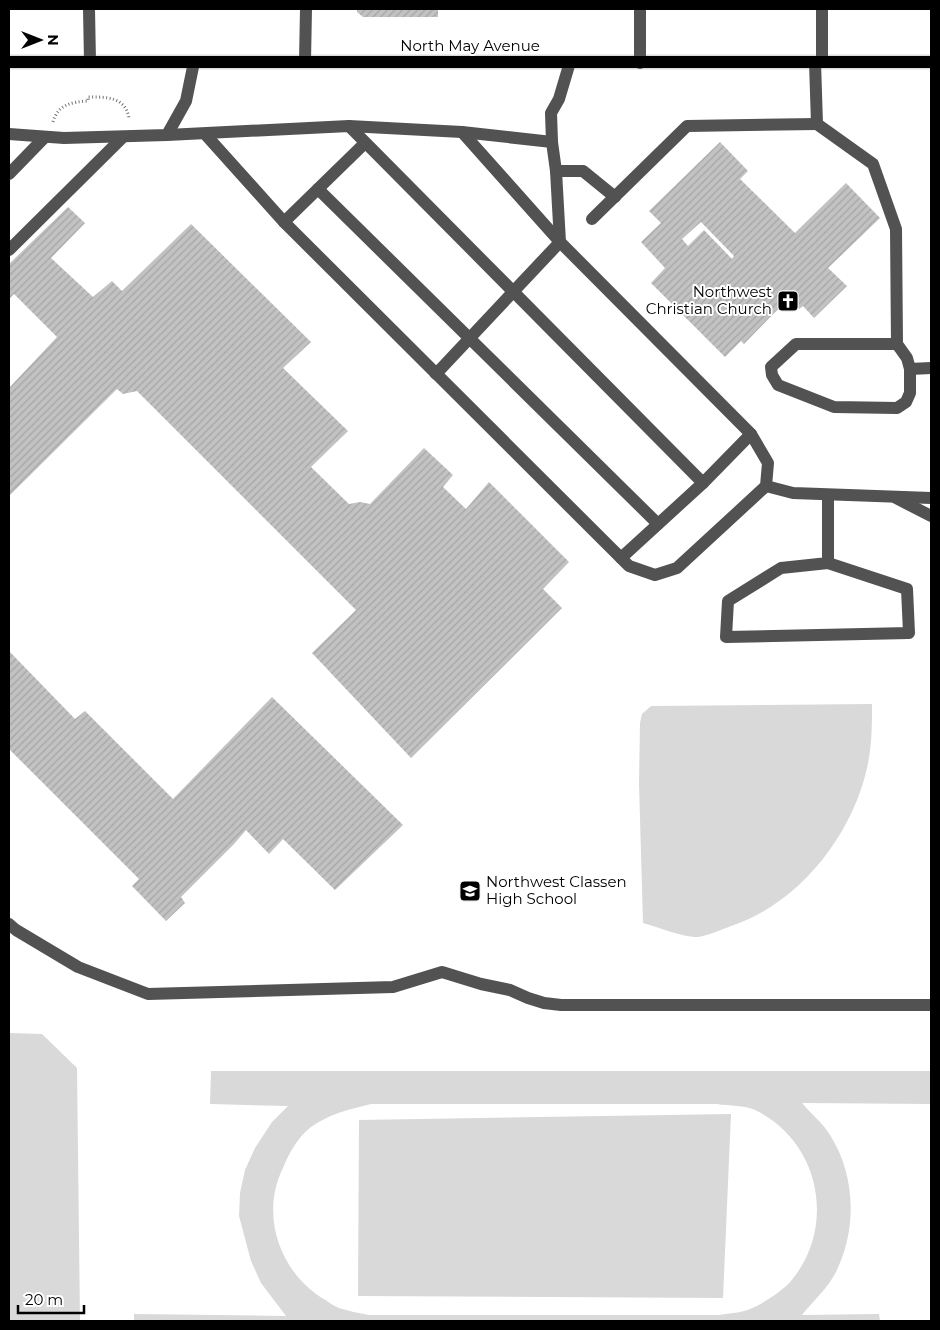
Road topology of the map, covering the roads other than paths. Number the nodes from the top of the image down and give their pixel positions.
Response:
1 (89, 9) edge
2 (306, 9) edge
3 (640, 9) edge
4 (822, 9) edge
5 (305, 61) junction
6 (9, 62) edge
7 (90, 62) junction
8 (194, 62) junction
9 (570, 62) junction
10 (819, 62) junction
11 (931, 62) edge
12 (640, 63) junction
13 (817, 124) junction
14 (350, 126) junction
15 (462, 132) junction
16 (9, 134) edge
17 (205, 134) junction
18 (167, 136) junction
19 (45, 137) junction
20 (123, 137) junction
21 (552, 142) junction
22 (365, 143) junction
23 (556, 171) junction
24 (9, 174) edge
25 (318, 189) junction
26 (615, 197) junction
27 (592, 219) dead end
28 (284, 222) junction
29 (560, 242) junction
30 (9, 250) edge
31 (513, 292) junction
32 (470, 338) junction
33 (898, 344) junction
34 (910, 368) junction
35 (931, 368) edge
36 (436, 374) junction
37 (751, 434) junction
38 (703, 484) junction
39 (766, 486) junction
40 (828, 495) junction
41 (893, 496) junction
42 (931, 498) edge
43 (931, 516) edge
44 (658, 524) junction
45 (620, 558) junction
46 (828, 563) junction
47 (9, 924) edge
48 (931, 1005) edge

1 - 7 street
2 - 5 street
3 - 12 street
4 - 10 street
5 - 8 main road, North May Avenue
5 - 9 main road, North May Avenue
6 - 7 main road, North May Avenue
7 - 8 main road, North May Avenue
8 - 18 street
9 - 12 main road, North May Avenue
9 - 21 street
10 - 11 main road, North May Avenue
10 - 12 main road, North May Avenue
10 - 13 street
13 - 26 street
13 - 33 street
14 - 15 street
14 - 17 street
14 - 22 street
15 - 21 street
15 - 29 street
16 - 19 street
17 - 18 street
17 - 28 street
18 - 20 street
19 - 20 street
19 - 24 street
20 - 30 street
21 - 23 street
22 - 25 street
22 - 31 street
23 - 26 street
23 - 29 street
25 - 28 street
25 - 32 street
26 - 27 street
28 - 36 street
29 - 31 street
29 - 37 street
31 - 32 street
31 - 38 street
32 - 36 street
32 - 44 street
33 - 34 street
33 - 34 street
34 - 35 street
36 - 45 street
37 - 38 street
37 - 39 street
38 - 44 street
39 - 40 street
39 - 45 street
40 - 41 street
40 - 46 street
41 - 42 street
41 - 43 street
44 - 45 street
46 - 46 street
47 - 48 street

